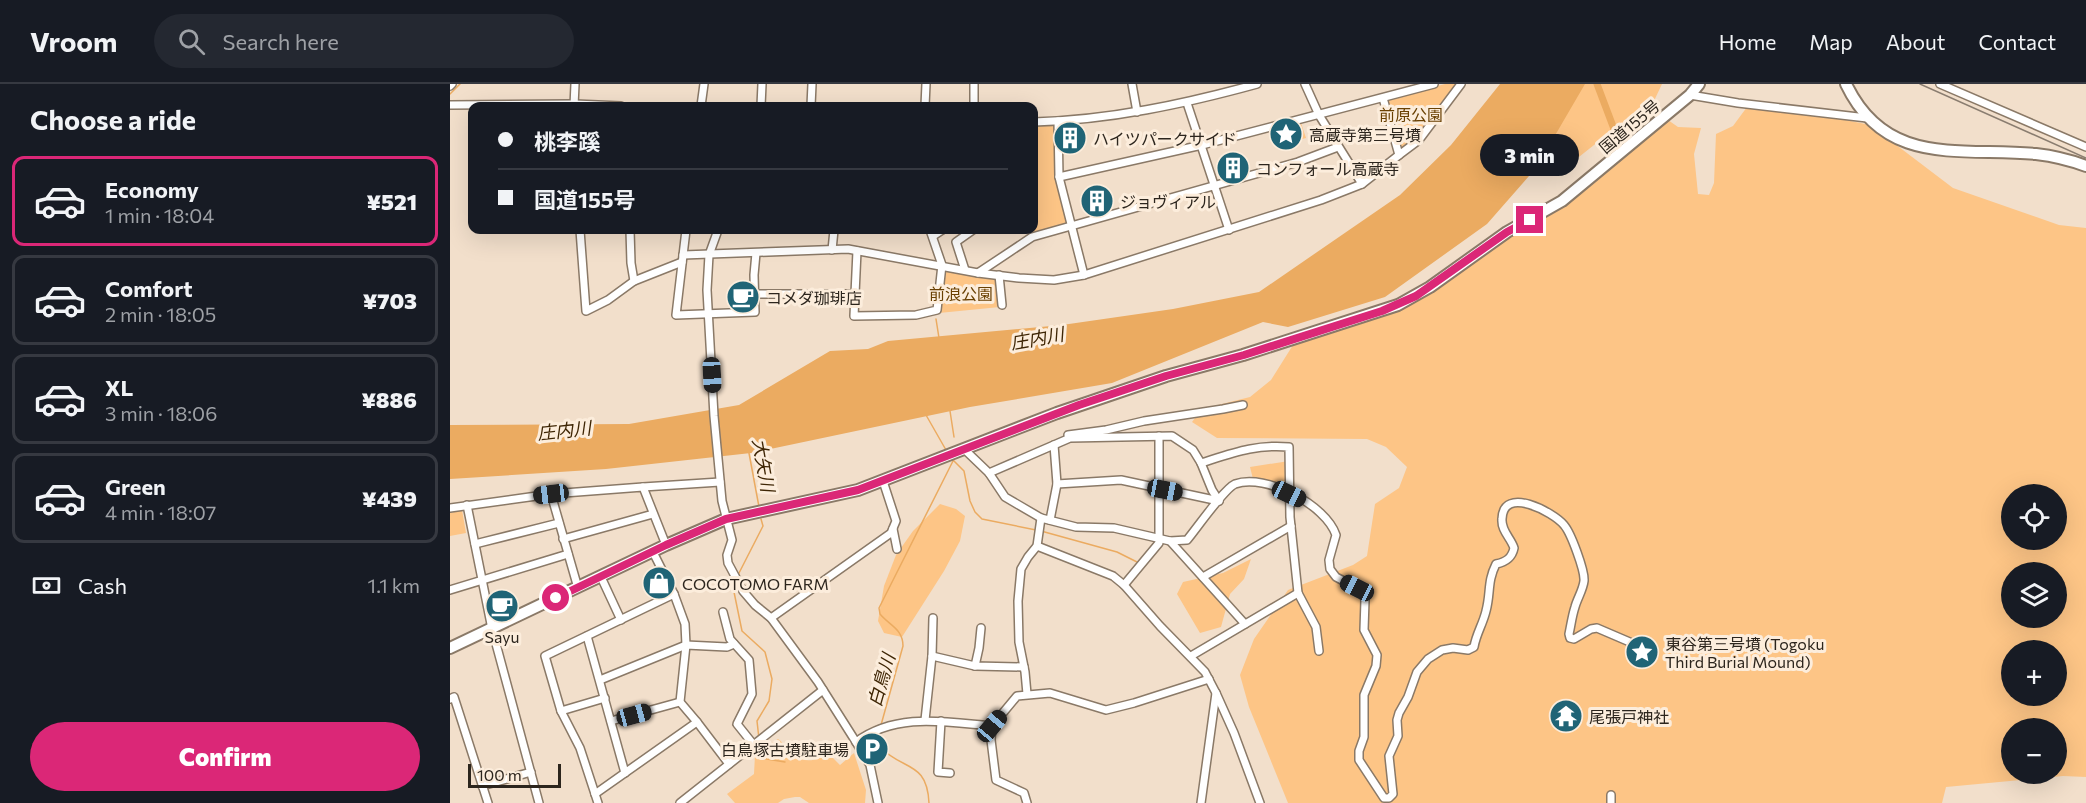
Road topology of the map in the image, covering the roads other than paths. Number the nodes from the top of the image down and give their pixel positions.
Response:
1 (575, 84) edge
2 (704, 84) edge
3 (762, 84) edge
4 (812, 84) edge
5 (926, 84) edge
6 (974, 84) edge
7 (1132, 84) edge
8 (1257, 84) edge
9 (1305, 84) edge
10 (1434, 84) edge
11 (1461, 84) edge
12 (1699, 84) edge
13 (1846, 84) edge
14 (1940, 84) edge
15 (1690, 95) junction
16 (1383, 98) junction
17 (574, 102) edge
18 (702, 102) edge
19 (761, 102) edge
20 (811, 102) edge
21 (925, 102) edge
22 (974, 102) edge
23 (1187, 103) junction
24 (450, 105) edge
25 (468, 105) edge
26 (1137, 112) junction
27 (1319, 115) junction
28 (1867, 118) junction
29 (1058, 121) junction
30 (1038, 122) edge
31 (1202, 145) junction
32 (1338, 147) junction
33 (2086, 147) edge
34 (1399, 155) junction
35 (2086, 166) edge
36 (1059, 177) junction
37 (1362, 184) junction
38 (1214, 186) junction
39 (1072, 226) junction
40 (1229, 230) junction
41 (580, 234) edge
42 (630, 234) edge
43 (686, 234) edge
44 (717, 234) edge
45 (834, 234) edge
46 (932, 234) edge
47 (967, 234) edge
48 (1030, 234) edge
49 (1032, 237) junction
50 (832, 250) junction
51 (857, 250) junction
52 (756, 253) junction
53 (709, 255) junction
54 (683, 259) junction
55 (942, 265) junction
56 (965, 270) junction
57 (978, 273) junction
58 (1084, 275) junction
59 (999, 276) junction
60 (634, 281) junction
61 (755, 294) junction
62 (855, 294) junction
63 (1002, 305) dead end
64 (709, 313) junction
65 (1243, 405) dead end
66 (1159, 436) junction
67 (1054, 445) junction
68 (964, 449) junction
69 (1202, 463) junction
70 (989, 473) junction
71 (883, 481) junction
72 (720, 482) junction
73 (1057, 484) junction
74 (643, 487) junction
75 (1158, 488) junction
76 (551, 494) junction
77 (1289, 494) junction
78 (1219, 501) junction
79 (467, 505) junction
80 (450, 508) edge
81 (653, 514) junction
82 (726, 519) junction
83 (1050, 520) junction
84 (1040, 521) junction
85 (559, 523) junction
86 (1291, 526) junction
87 (893, 529) junction
88 (563, 539) junction
89 (1160, 540) junction
90 (1170, 541) junction
91 (475, 544) junction
92 (666, 545) junction
93 (1037, 546) junction
94 (897, 549) dead end
95 (653, 552) junction
96 (568, 554) junction
97 (601, 577) junction
98 (1203, 577) junction
99 (482, 580) junction
100 (1124, 585) junction
101 (578, 588) junction
102 (450, 590) edge
103 (1298, 593) junction
104 (675, 594) junction
105 (723, 612) dead end
106 (771, 618) junction
107 (933, 618) dead end
108 (621, 620) junction
109 (1245, 624) junction
110 (981, 628) dead end
111 (492, 629) junction
112 (587, 636) junction
113 (734, 644) junction
114 (686, 645) junction
115 (450, 648) edge
116 (1646, 649) dead end
117 (1318, 651) dead end
118 (932, 656) junction
119 (1191, 656) junction
120 (975, 666) junction
121 (1024, 667) junction
122 (1209, 679) junction
123 (600, 680) junction
124 (823, 690) junction
125 (1216, 693) junction
126 (1027, 694) junction
127 (605, 698) junction
128 (450, 699) edge
129 (680, 702) junction
130 (561, 711) junction
131 (925, 720) junction
132 (611, 721) junction
133 (941, 721) junction
134 (697, 722) junction
135 (992, 726) junction
136 (856, 742) junction
137 (752, 745) junction
138 (729, 764) junction
139 (531, 772) junction
140 (626, 773) junction
141 (950, 773) dead end
142 (482, 786) junction
143 (595, 794) junction
144 (488, 803) edge
145 (539, 803) edge
146 (598, 803) edge
147 (680, 803) edge
148 (878, 803) edge
149 (1027, 803) edge
150 (1201, 803) edge
151 (1260, 803) edge

1 - 17 street
2 - 18 street
3 - 19 street
4 - 20 street
5 - 21 street
6 - 22 street
7 - 26 street
8 - 23 street
9 - 27 street
10 - 16 street
11 - 34 street
12 - 15 highway, 国道155号
13 - 28 highway
14 - 33 street
15 - 28 street
15 - 68 highway, 国道155号
16 - 27 street
16 - 34 street
23 - 26 street
23 - 31 street
24 - 25 street
26 - 29 street
27 - 31 street
27 - 32 street
28 - 35 highway
29 - 30 street
29 - 36 street
31 - 36 street
31 - 38 street
32 - 37 street
32 - 38 street
34 - 37 street
36 - 39 street
37 - 40 street
38 - 39 street
38 - 40 street
39 - 49 street
39 - 58 street
40 - 58 street
41 - 60 street
42 - 60 street
43 - 54 street
44 - 53 street
45 - 50 street
46 - 55 street
47 - 56 street
48 - 49 street
49 - 57 street
50 - 51 street
50 - 52 street
51 - 55 street
51 - 62 street
52 - 53 street
52 - 61 street
53 - 54 street
53 - 64 street
54 - 60 street
54 - 64 street
55 - 56 street
55 - 62 street
56 - 57 street
57 - 59 street
58 - 59 street
59 - 63 street
61 - 62 street
61 - 64 street
64 - 72 street
65 - 67 street
66 - 67 street
66 - 69 street
66 - 75 street
67 - 70 street
67 - 73 street
68 - 70 street
68 - 71 highway, 国道155号
69 - 77 street
69 - 78 street
70 - 84 street
71 - 82 highway, 国道155号
71 - 87 street
72 - 74 street
72 - 82 street
73 - 75 street
73 - 83 street
74 - 76 street
74 - 81 street
75 - 78 street
75 - 89 street
76 - 79 street
76 - 85 street
77 - 78 street
77 - 86 street
77 - 116 street
78 - 90 street
79 - 80 street
79 - 91 street
81 - 88 street
81 - 92 street
82 - 92 highway, 国道155号
82 - 106 street
83 - 84 street
83 - 89 street
84 - 93 street
85 - 88 street
85 - 91 street
86 - 98 street
86 - 103 street
87 - 94 street
87 - 106 street
88 - 96 street
89 - 90 street
89 - 100 street
90 - 98 street
91 - 99 street
92 - 95 highway, 国道155号
93 - 100 street
93 - 121 street
95 - 97 highway, 国道155号
95 - 104 street
96 - 99 street
96 - 101 street
97 - 101 highway, 国道155号
97 - 108 street
98 - 109 street
99 - 102 street
99 - 111 street
100 - 119 street
101 - 111 highway, 国道155号
103 - 109 street
103 - 117 street
104 - 108 street
104 - 114 street
105 - 113 street
106 - 124 street
107 - 118 street
108 - 112 street
109 - 119 street
110 - 120 street
111 - 115 highway, 国道155号
111 - 139 street
112 - 123 street
112 - 130 street
113 - 114 street
113 - 137 street
114 - 123 street
114 - 129 street
118 - 120 street
118 - 131 street
119 - 122 street
120 - 121 street
121 - 126 street
122 - 125 street
122 - 126 street
123 - 127 street
124 - 136 street
124 - 137 street
125 - 150 street
125 - 151 street
126 - 135 street
127 - 130 street
127 - 132 street
128 - 142 street
129 - 132 street
129 - 134 street
130 - 143 street
131 - 133 street
131 - 136 street
132 - 140 street
133 - 135 street
133 - 141 street
134 - 138 street
134 - 140 street
135 - 149 street
136 - 148 street
137 - 138 street
138 - 147 street
139 - 142 street
139 - 145 street
140 - 143 street
142 - 144 street
143 - 146 street

